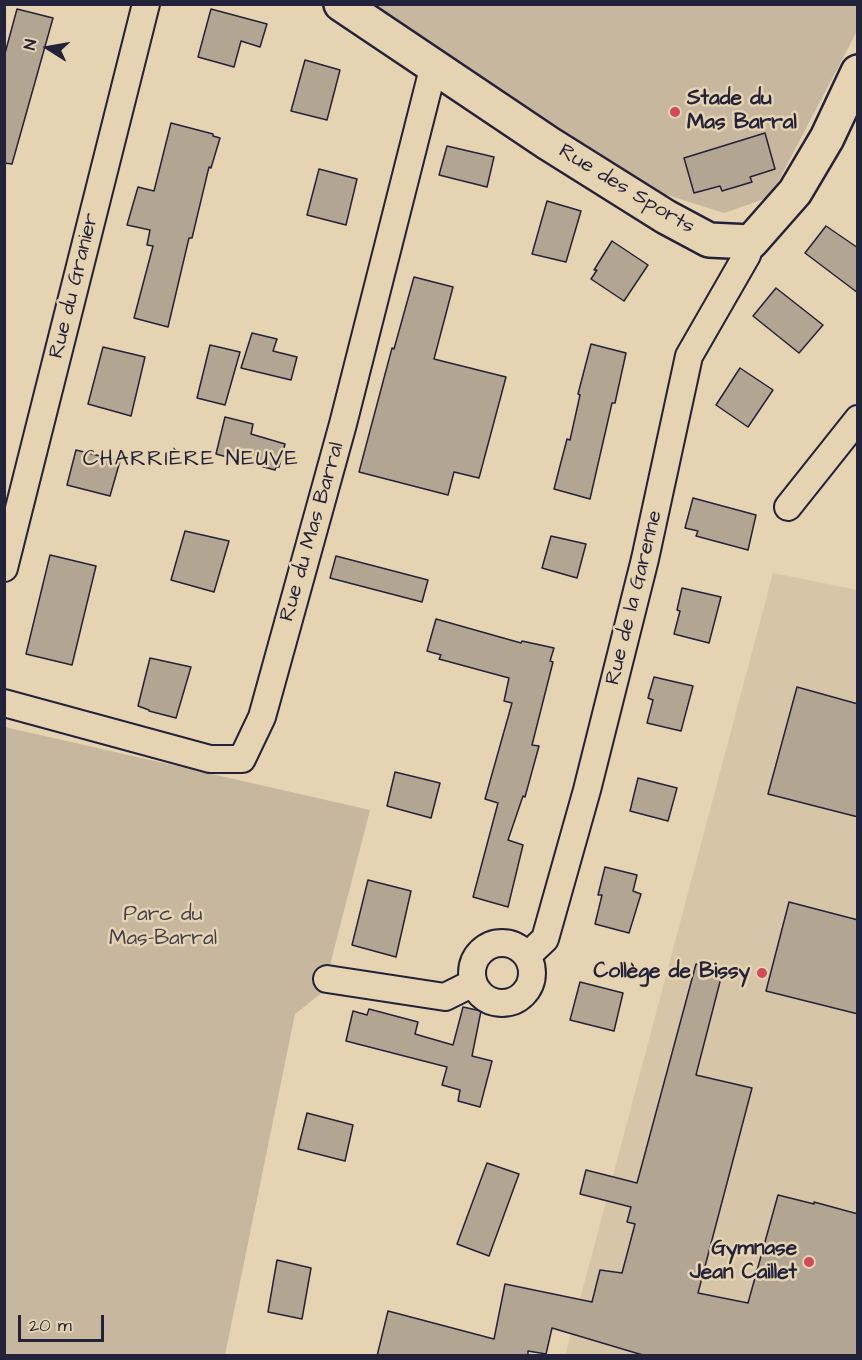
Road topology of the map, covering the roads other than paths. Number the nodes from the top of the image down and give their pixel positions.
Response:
1 (146, 4) edge
2 (341, 4) edge
3 (434, 65) junction
4 (858, 72) edge
5 (751, 242) junction
6 (858, 419) edge
7 (788, 507) dead end
8 (4, 568) edge
9 (4, 703) edge
10 (527, 956) junction
11 (327, 979) dead end
12 (473, 983) junction

1 - 8 street, Rue du Granier
2 - 3 street, Rue des Sports
3 - 5 street, Rue des Sports
3 - 9 street, Rue du Mas Barral
4 - 5 street
5 - 10 street, Rue de la Garenne
6 - 7 street
10 - 12 street
10 - 12 street
11 - 12 street

